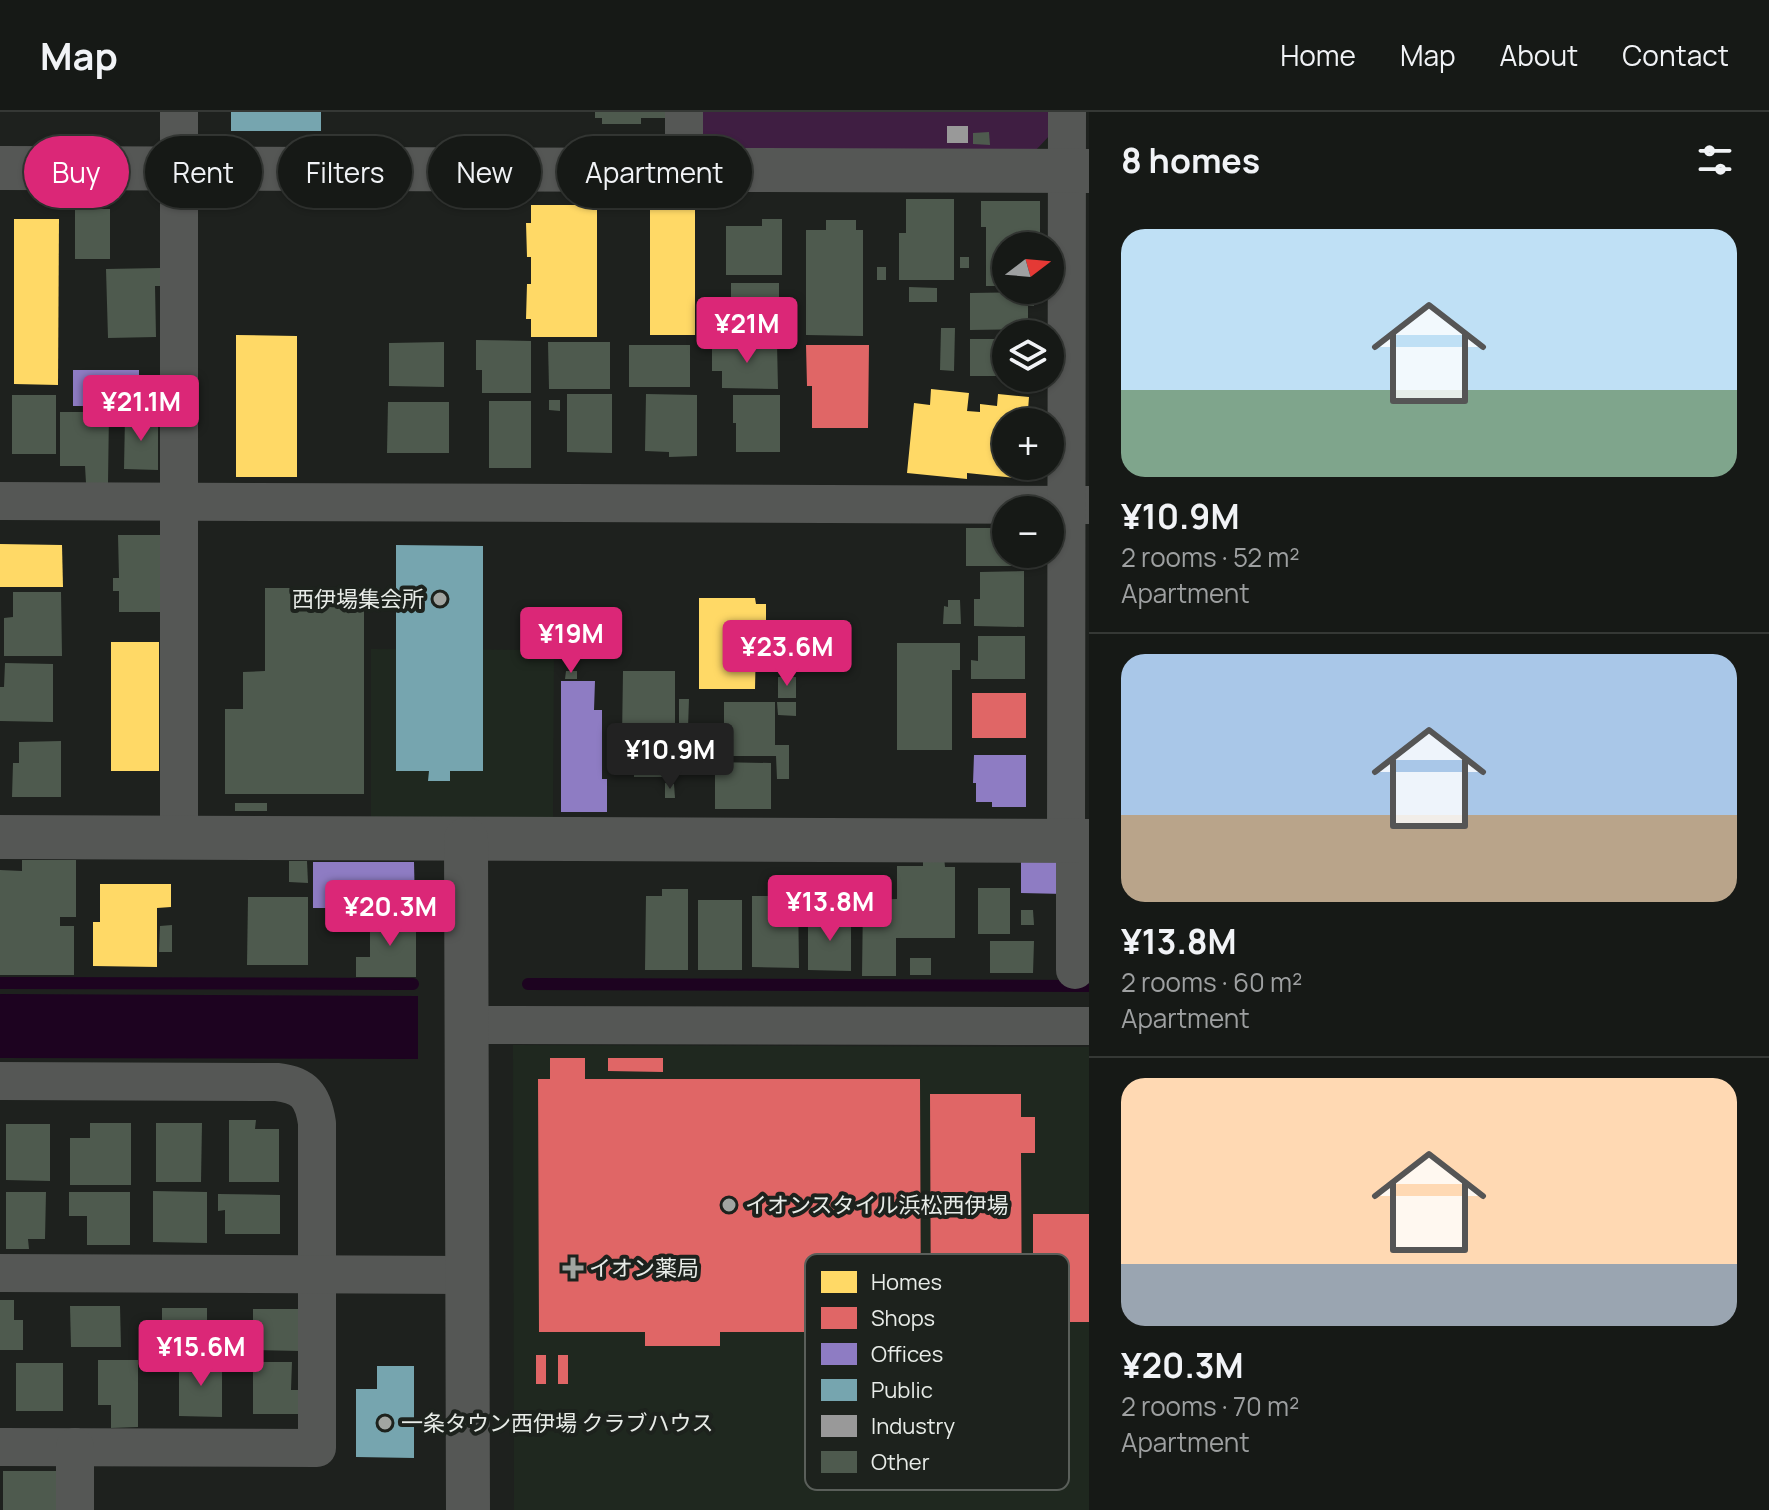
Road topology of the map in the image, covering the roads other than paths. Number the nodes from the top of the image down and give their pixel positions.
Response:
1 (179, 112) edge
2 (684, 112) edge
3 (1067, 112) edge
4 (179, 136) edge
5 (684, 136) edge
6 (0, 168) edge
7 (145, 168) edge
8 (262, 168) edge
9 (557, 169) edge
10 (752, 170) edge
11 (1078, 171) edge
12 (179, 208) edge
13 (0, 501) edge
14 (179, 502) junction
15 (1078, 505) edge
16 (0, 837) edge
17 (179, 838) junction
18 (466, 839) junction
19 (1077, 841) edge
20 (1075, 970) dead end
21 (467, 1025) junction
22 (1089, 1026) edge
23 (0, 1081) edge
24 (0, 1273) edge
25 (317, 1274) junction
26 (467, 1275) junction
27 (0, 1447) edge
28 (75, 1447) junction
29 (75, 1510) edge
30 (468, 1510) edge

1 - 4 street
2 - 5 street
3 - 11 street
6 - 7 street
8 - 9 street
10 - 11 street
11 - 15 street
12 - 14 street
13 - 14 street
14 - 15 street
14 - 17 street
15 - 19 street
16 - 17 street
17 - 18 street
18 - 19 street
18 - 21 street
19 - 20 street
21 - 22 street
21 - 26 street
23 - 25 street
24 - 25 street
25 - 26 street
25 - 28 street
26 - 30 street
27 - 28 street
28 - 29 street

